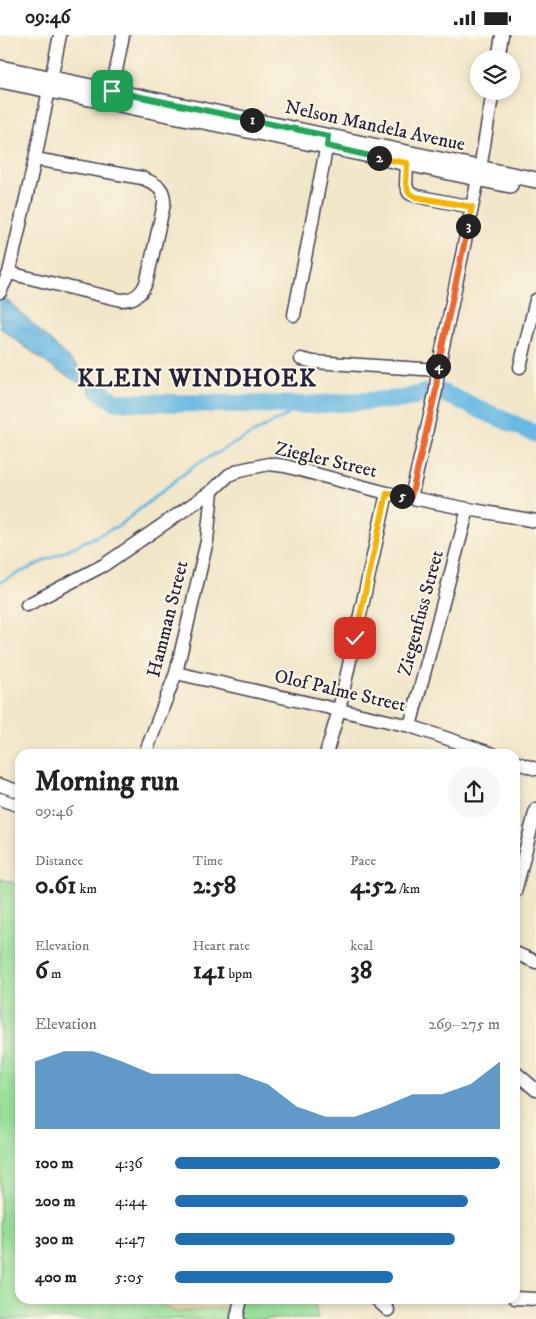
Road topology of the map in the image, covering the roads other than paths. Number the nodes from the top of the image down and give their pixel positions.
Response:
1 (60, 35) edge
2 (124, 35) edge
3 (502, 35) edge
4 (500, 50) edge
5 (0, 68) edge
6 (0, 80) edge
7 (51, 85) junction
8 (112, 91) junction
9 (491, 100) edge
10 (328, 141) junction
11 (35, 159) junction
12 (407, 163) junction
13 (479, 174) junction
14 (536, 180) edge
15 (536, 191) edge
16 (472, 207) junction
17 (9, 273) junction
18 (0, 292) edge
19 (536, 300) edge
20 (294, 315) dead end
21 (301, 359) dead end
22 (520, 367) dead end
23 (438, 370) junction
24 (212, 491) junction
25 (387, 493) junction
26 (411, 497) junction
27 (468, 509) junction
28 (536, 521) edge
29 (27, 605) dead end
30 (176, 673) junction
31 (339, 710) junction
32 (410, 726) junction
33 (147, 749) edge
34 (327, 749) edge
35 (478, 749) edge
36 (520, 764) edge
37 (536, 769) edge
38 (0, 785) edge
39 (15, 790) edge
40 (0, 799) edge
41 (15, 804) edge
42 (536, 809) edge
43 (520, 872) edge
44 (520, 955) edge
45 (536, 962) edge
46 (520, 1076) edge
47 (536, 1090) edge
48 (520, 1299) edge
49 (536, 1299) edge
50 (240, 1304) edge
51 (381, 1304) edge
52 (388, 1310) dead end
53 (238, 1319) edge

1 - 7 street
2 - 8 street
3 - 4 street
5 - 7 main road, Nelson Mandela Avenue
6 - 7 main road, Nelson Mandela Avenue
7 - 8 main road, Nelson Mandela Avenue
7 - 10 main road, Nelson Mandela Avenue
7 - 11 street
8 - 10 main road, Nelson Mandela Avenue
9 - 13 street
10 - 12 main road, Nelson Mandela Avenue
10 - 13 main road, Nelson Mandela Avenue
10 - 20 street
11 - 17 street
11 - 17 street
12 - 13 main road, Nelson Mandela Avenue
12 - 16 street
13 - 14 main road, Nelson Mandela Avenue
13 - 15 main road, Nelson Mandela Avenue
13 - 16 street
16 - 23 street
17 - 18 street
19 - 22 street
21 - 23 street
23 - 26 street
24 - 25 street, Ziegler Street
24 - 29 street, Ziegler Street
24 - 30 street, Hamman Street
25 - 26 street, Ziegler Street
25 - 31 street
26 - 27 street, Ziegler Street
27 - 28 street, Ziegler Street
27 - 32 street, Ziegenfuss Street
30 - 31 street, Olof Palme Street
30 - 33 street, Hamman Street
31 - 32 street, Olof Palme Street
31 - 34 street
32 - 35 street, Olof Palme Street
36 - 37 street
38 - 39 street
40 - 41 street
42 - 43 street
44 - 45 street
46 - 47 street
48 - 49 street
50 - 53 street
51 - 52 street

